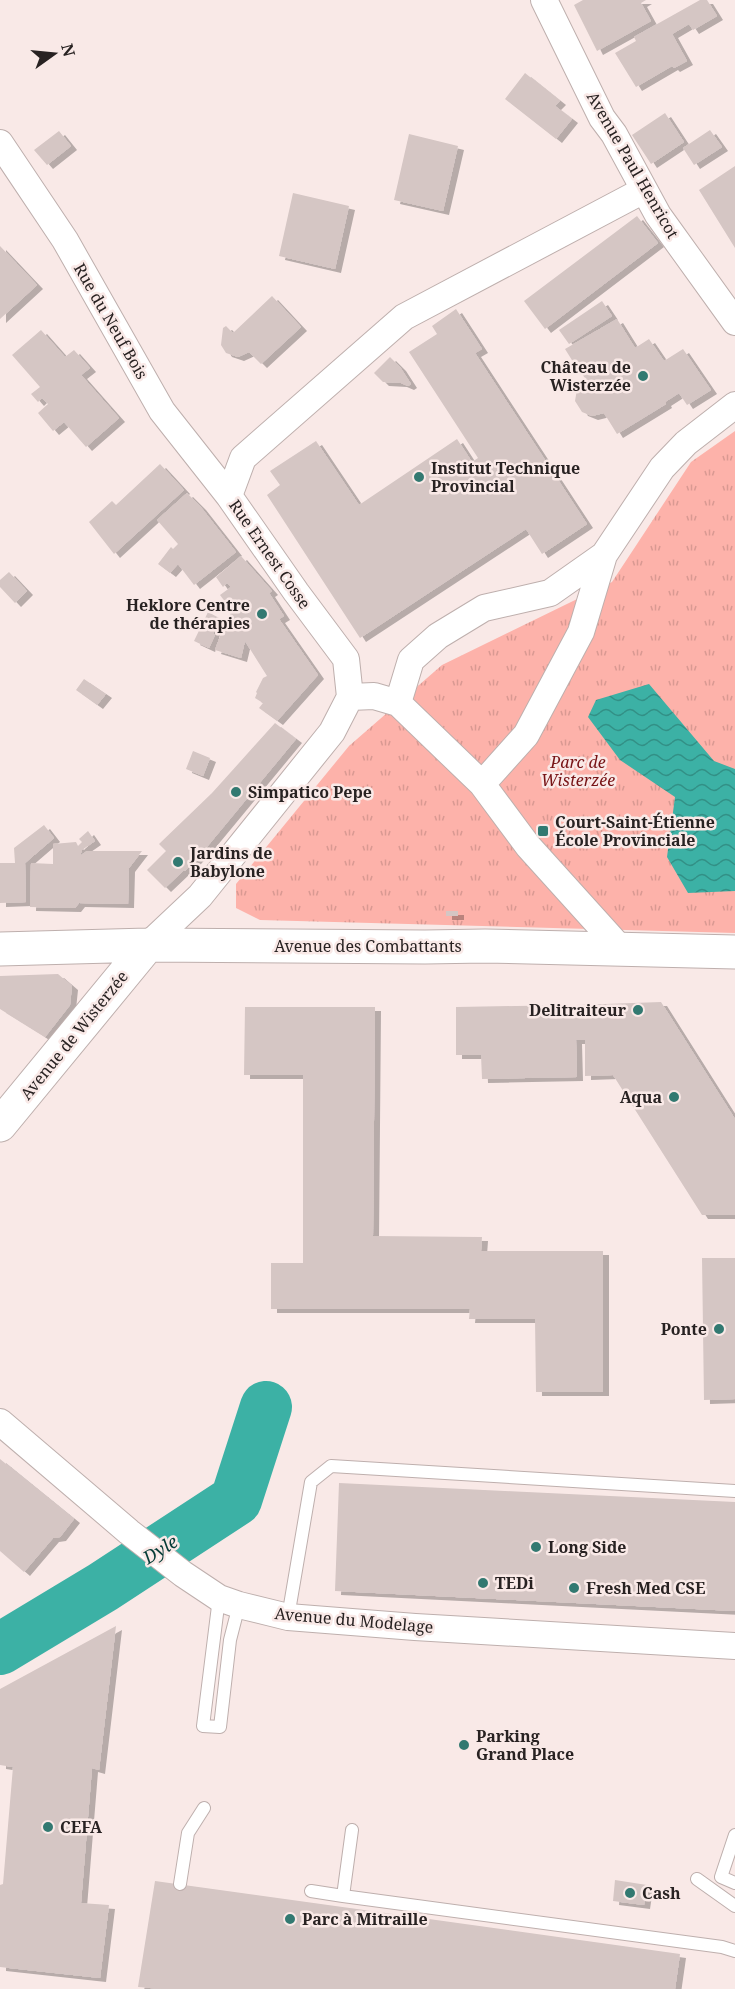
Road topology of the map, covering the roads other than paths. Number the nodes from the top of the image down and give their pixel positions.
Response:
1 (544, 0) edge
2 (0, 143) edge
3 (644, 190) junction
4 (735, 322) edge
5 (735, 405) edge
6 (229, 496) junction
7 (604, 555) junction
8 (350, 697) junction
9 (398, 704) junction
10 (482, 784) junction
11 (148, 945) junction
12 (0, 949) edge
13 (621, 949) junction
14 (735, 952) edge
15 (0, 1125) edge
16 (0, 1422) edge
17 (735, 1491) edge
18 (229, 1601) junction
19 (288, 1617) junction
20 (735, 1646) edge
21 (204, 1808) dead end
22 (352, 1830) dead end
23 (735, 1835) edge
24 (697, 1878) dead end
25 (735, 1883) edge
26 (180, 1884) dead end
27 (310, 1891) dead end
28 (343, 1896) junction
29 (735, 1906) edge
30 (735, 1951) edge

1 - 3 street, Avenue Paul Henricot
2 - 6 street, Rue du Neuf Bois
3 - 4 street, Avenue Paul Henricot
3 - 6 street, Rue Ernest Cosse
5 - 7 street
6 - 8 street, Rue Ernest Cosse
7 - 9 street
7 - 10 street
8 - 9 street
8 - 11 street
9 - 10 street
10 - 13 street
11 - 12 main road, Avenue des Combattants
11 - 13 main road, Avenue des Combattants
11 - 15 main road, Avenue de Wisterzée
13 - 14 main road, Avenue des Combattants
16 - 18 street, Avenue du Modelage
17 - 19 lane
18 - 18 lane
18 - 19 street, Avenue du Modelage
19 - 20 street, Avenue du Modelage
21 - 26 lane
22 - 28 lane
23 - 25 lane
24 - 29 lane
27 - 28 lane
28 - 30 lane

